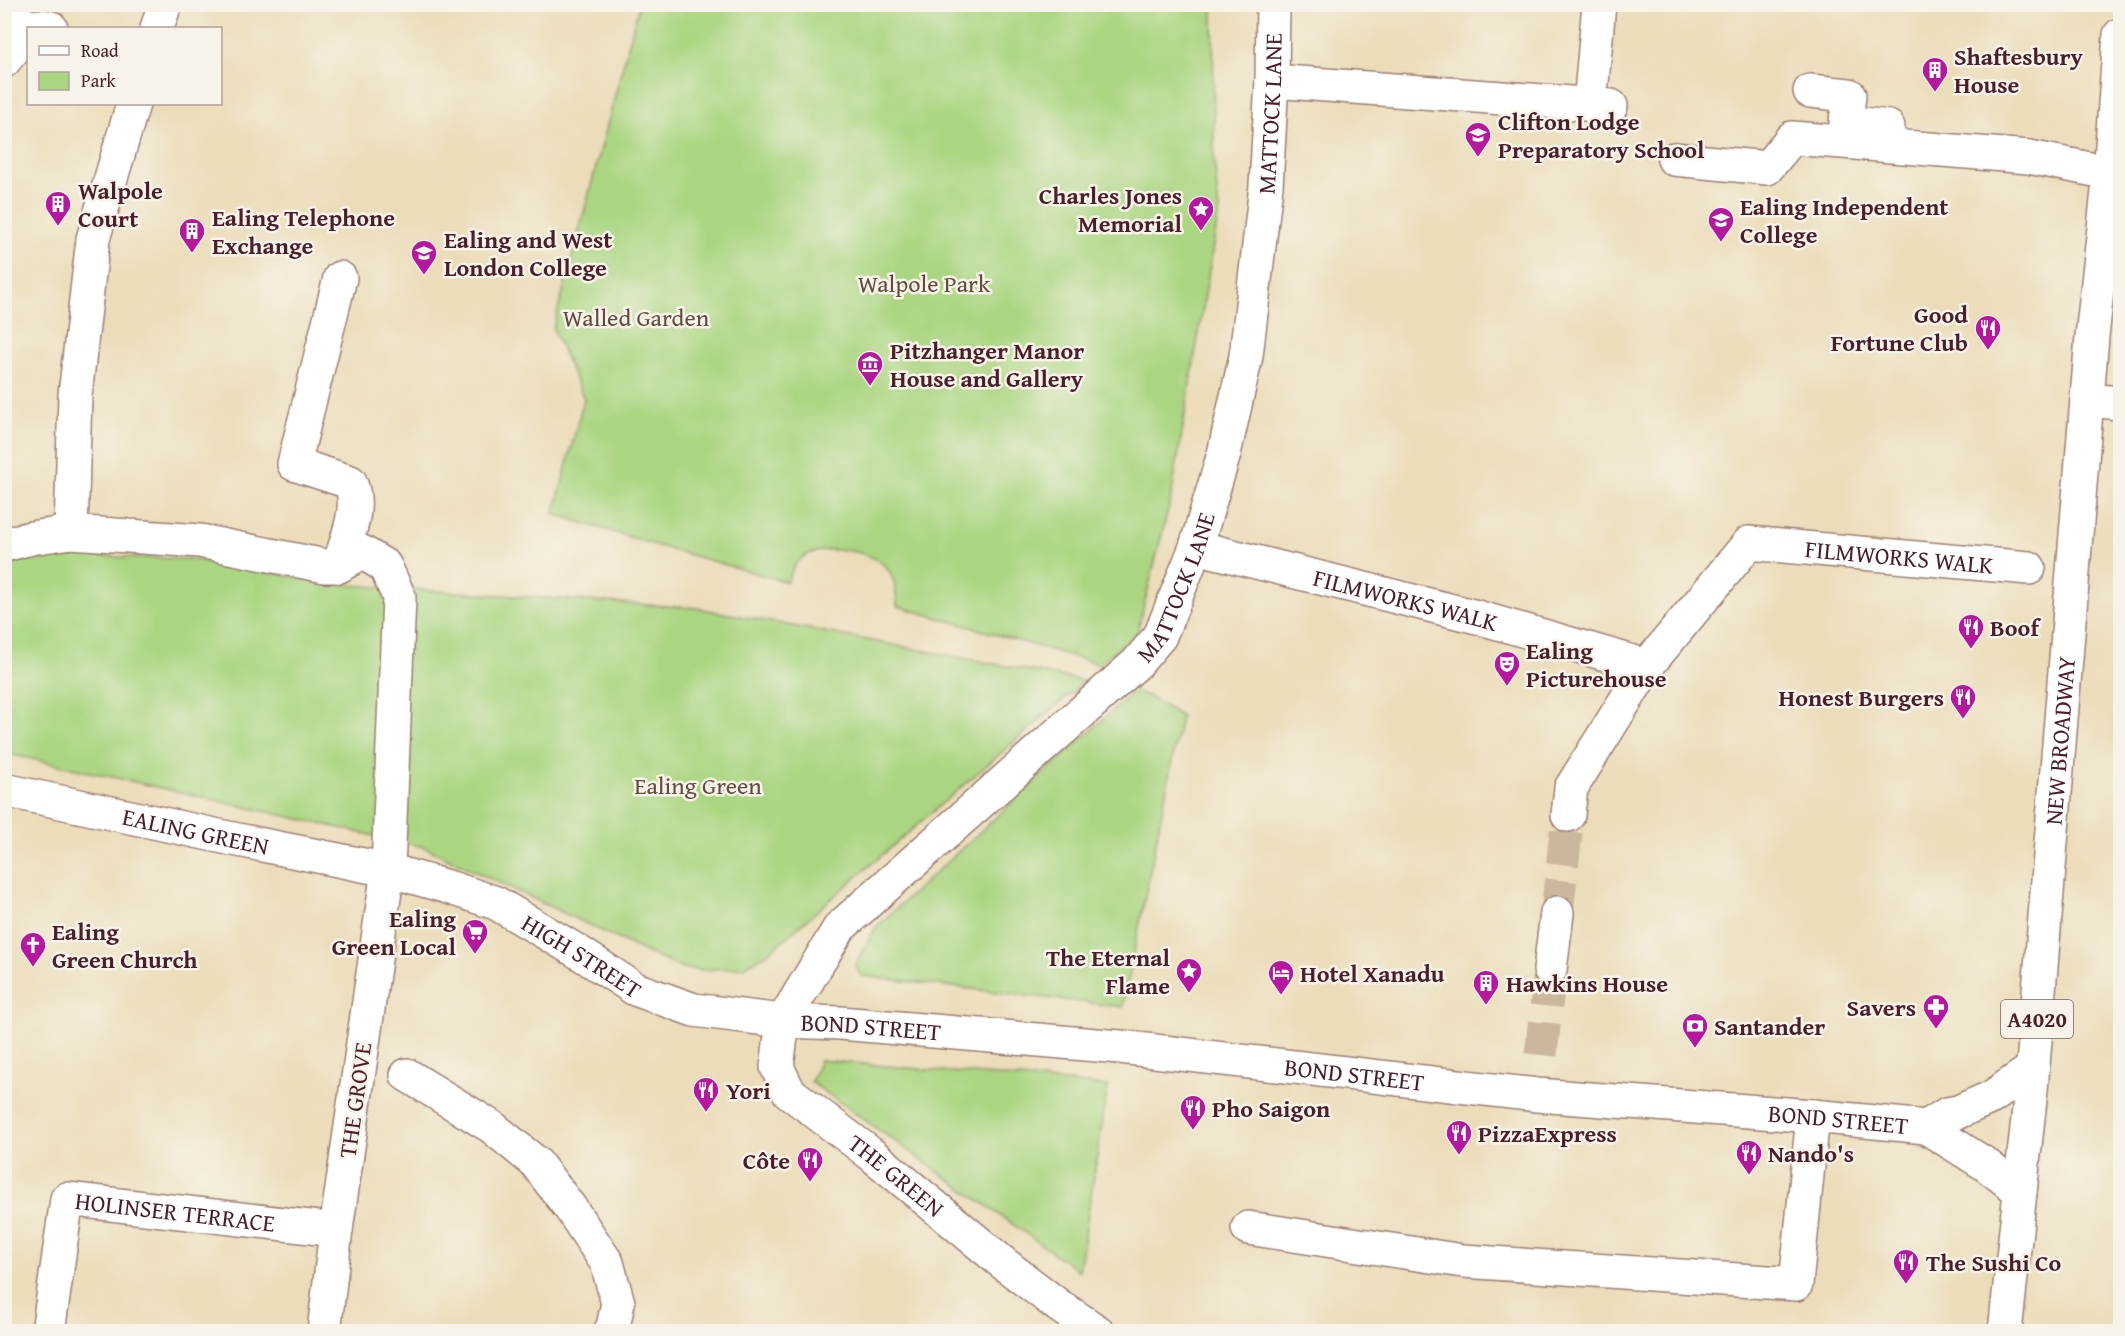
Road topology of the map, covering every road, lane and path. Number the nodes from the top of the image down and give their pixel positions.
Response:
1 (165, 4) edge
2 (1273, 4) edge
3 (1599, 4) edge
4 (28, 20) edge
5 (157, 27) edge
6 (2121, 35) edge
7 (4, 61) edge
8 (1272, 81) junction
9 (1810, 91) dead end
10 (133, 105) edge
11 (1674, 159) dead end
12 (2110, 161) junction
13 (340, 278) dead end
14 (2087, 400) junction
15 (2121, 403) edge
16 (71, 532) junction
17 (4, 545) edge
18 (1196, 547) junction
19 (339, 566) junction
20 (2029, 568) dead end
21 (1647, 666) junction
22 (4, 790) edge
23 (1568, 815) tunnel mouth
24 (388, 870) junction
25 (1557, 913) tunnel mouth
26 (1550, 970) tunnel mouth
27 (783, 1022) junction
28 (2032, 1069) junction
29 (407, 1075) dead end
30 (1813, 1116) junction
31 (1926, 1127) junction
32 (2020, 1191) junction
33 (1248, 1228) dead end
34 (336, 1230) junction
35 (328, 1299) junction
36 (49, 1325) dead end
37 (324, 1332) edge
38 (345, 1332) edge
39 (610, 1332) edge
40 (1098, 1332) edge
41 (2006, 1332) edge

1 - 5 main road
2 - 8 main road, MATTOCK LANE
3 - 8 main road
4 - 7 main road
6 - 12 main road, A4020
8 - 18 main road, MATTOCK LANE
9 - 12 main road
10 - 16 main road
11 - 12 main road
12 - 14 main road, NEW BROADWAY / A4020
13 - 19 main road
14 - 15 main road
14 - 28 main road, NEW BROADWAY / A4020
16 - 17 main road
16 - 19 main road
18 - 21 main road, FILMWORKS WALK
18 - 27 main road, MATTOCK LANE
19 - 24 main road, THE GROVE
20 - 21 main road, FILMWORKS WALK
21 - 23 main road, FILMWORKS WALK
22 - 24 main road, EALING GREEN
24 - 27 main road, HIGH STREET
24 - 34 main road, THE GROVE
25 - 26 main road
27 - 30 main road, BOND STREET
27 - 40 main road, THE GREEN
28 - 31 main road, BOND STREET
28 - 32 main road, NEW BROADWAY / A4020
29 - 39 main road
30 - 31 main road, BOND STREET
30 - 33 main road
31 - 32 main road, BOND STREET
32 - 41 main road, NEW BROADWAY / A4020
34 - 35 main road, THE GROVE
34 - 36 main road, HOLINSER TERRACE
35 - 37 main road, THE GROVE
35 - 38 main road

